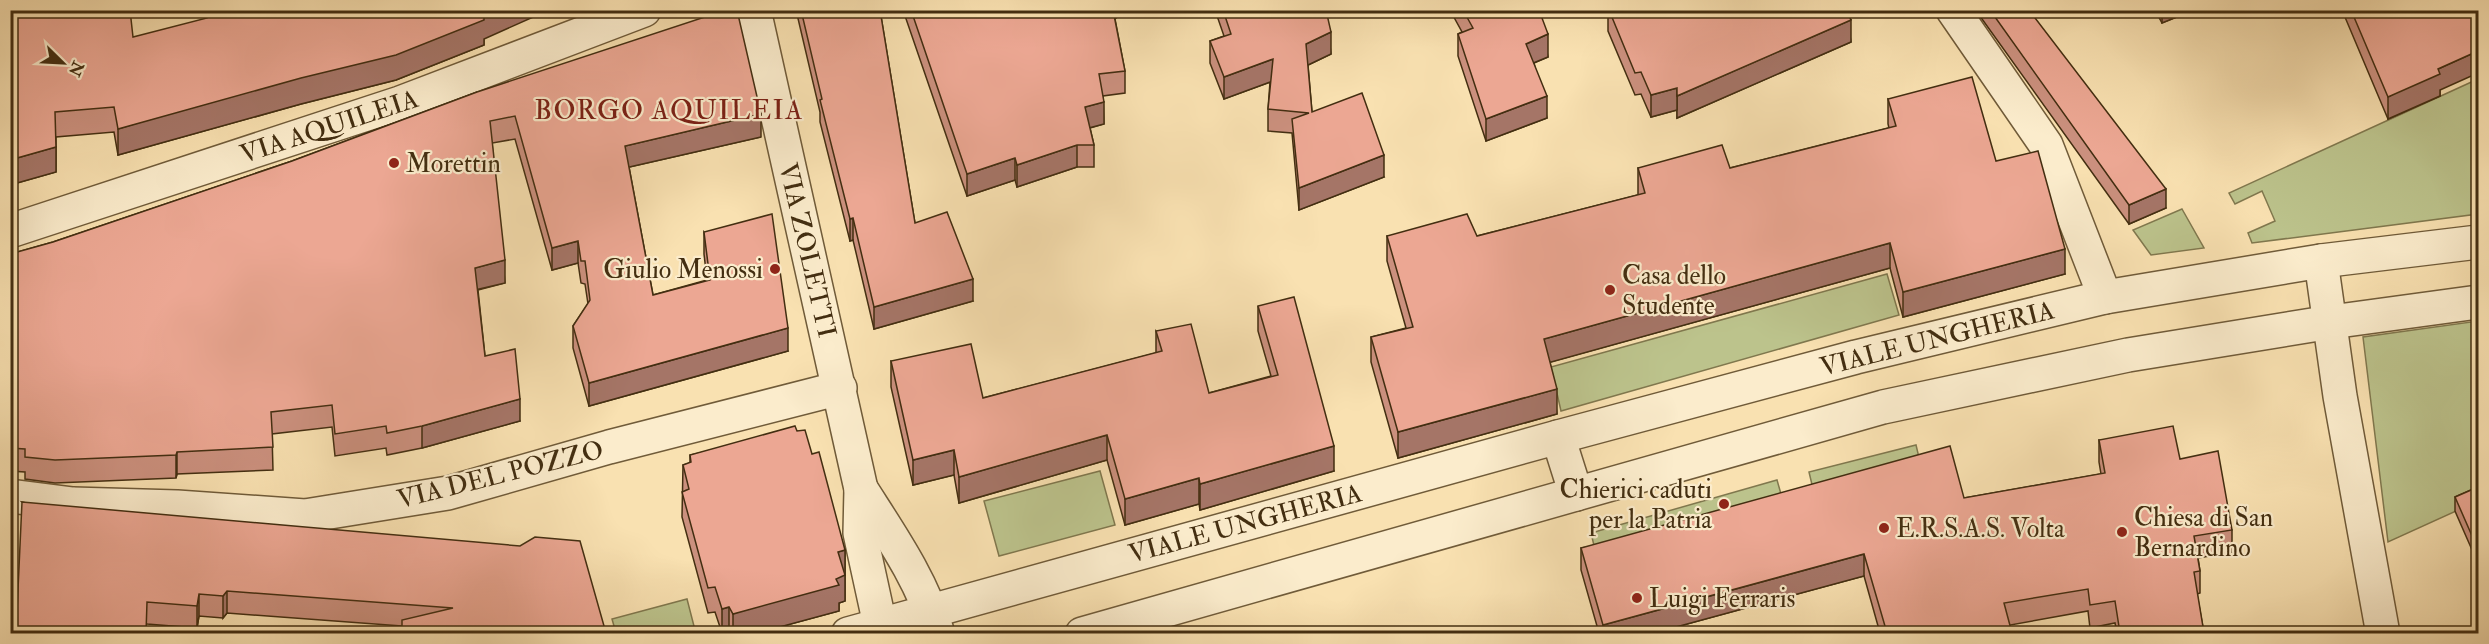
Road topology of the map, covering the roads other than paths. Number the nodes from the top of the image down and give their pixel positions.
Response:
1 (644, 10) edge
2 (754, 10) edge
3 (1953, 10) edge
4 (10, 231) edge
5 (2478, 242) edge
6 (2321, 261) junction
7 (2105, 297) junction
8 (2478, 302) edge
9 (2331, 322) junction
10 (840, 388) junction
11 (1558, 437) junction
12 (861, 489) junction
13 (1576, 494) junction
14 (10, 496) edge
15 (934, 621) edge
16 (881, 629) edge
17 (848, 633) edge
18 (1082, 633) edge
19 (2383, 633) edge

1 - 4 street, VIA AQUILEIA
2 - 10 street, VIA ZOLETTI
3 - 7 street
5 - 6 street, VIALE UNGHERIA
6 - 7 street, VIALE UNGHERIA
6 - 9 street
7 - 11 street, VIALE UNGHERIA
8 - 9 street
9 - 13 street
9 - 19 street
10 - 12 street, VIA ZOLETTI
10 - 14 street, VIA DEL POZZO
11 - 13 street
11 - 15 street, VIALE UNGHERIA
12 - 15 street, VIA ZOLETTI
12 - 16 street, VIA ZOLETTI
13 - 18 street
15 - 16 street, VIALE UNGHERIA
16 - 17 street, VIALE UNGHERIA

